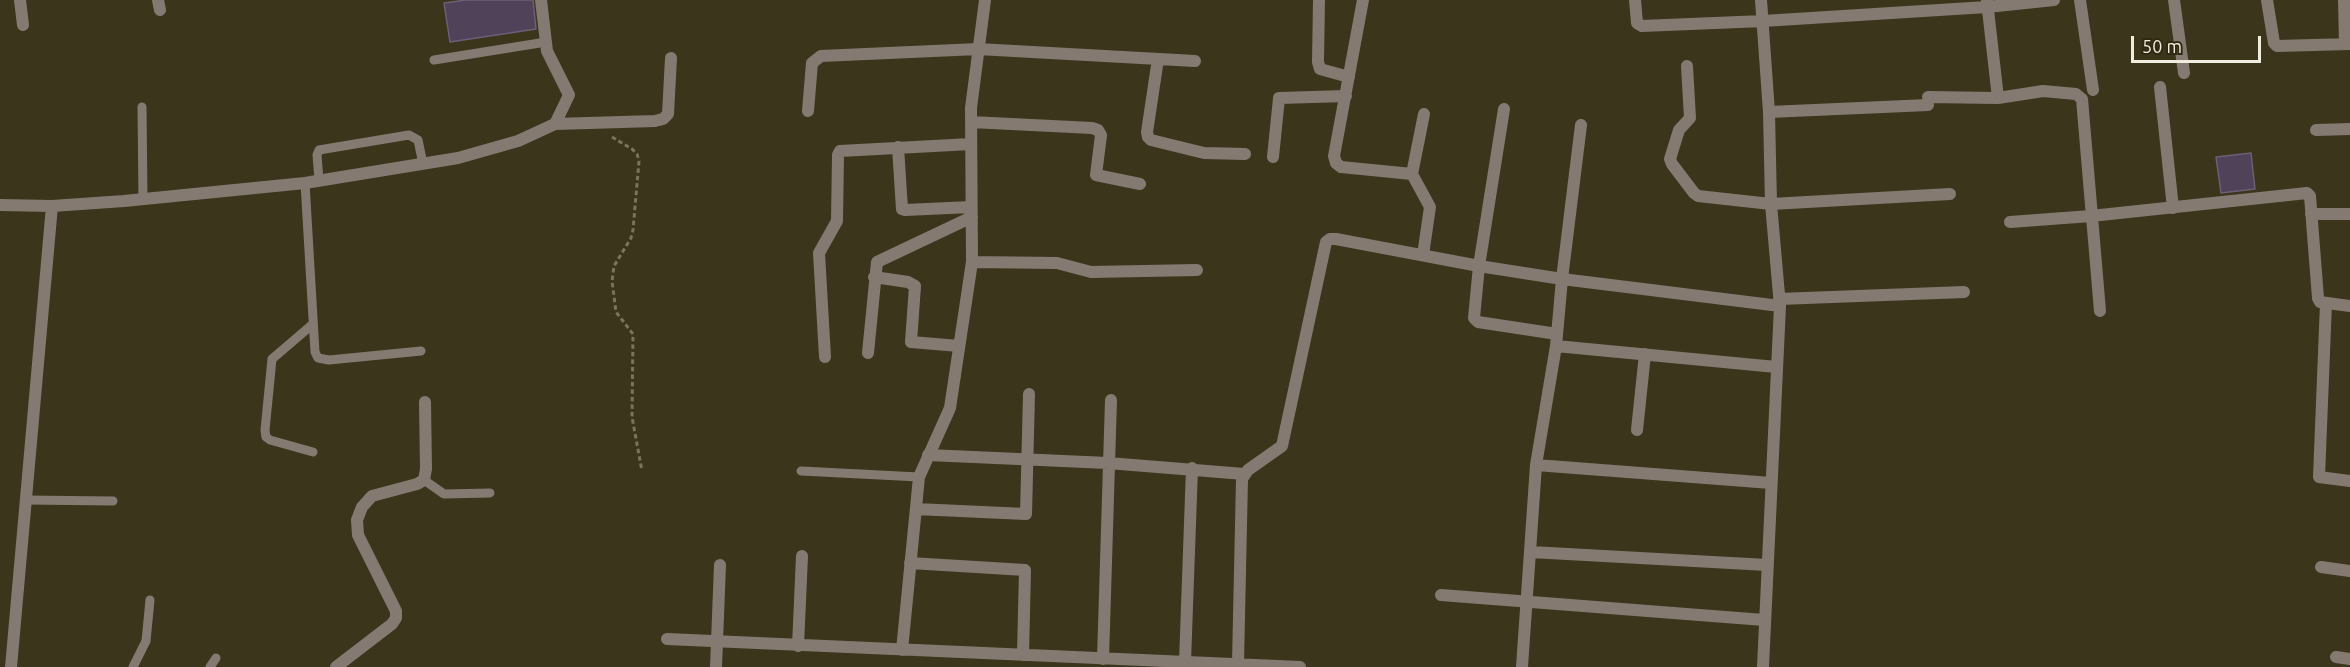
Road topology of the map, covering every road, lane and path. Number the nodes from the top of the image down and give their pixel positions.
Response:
1 (20, 0) edge
2 (541, 0) edge
3 (984, 0) edge
4 (1319, 0) edge
5 (1363, 0) edge
6 (1635, 0) edge
7 (1761, 0) edge
8 (2054, 0) edge
9 (2080, 0) edge
10 (2174, 0) edge
11 (2267, 0) edge
12 (2344, 0) edge
13 (1987, 3) edge
14 (1762, 21) junction
15 (23, 25) dead end
16 (546, 42) junction
17 (2347, 44) edge
18 (978, 49) junction
19 (671, 58) dead end
20 (1158, 59) junction
21 (434, 60) dead end
22 (1195, 61) dead end
23 (1687, 66) dead end
24 (2184, 73) dead end
25 (1349, 77) junction
26 (2160, 87) dead end
27 (2093, 90) dead end
28 (1346, 96) junction
29 (1998, 98) junction
30 (142, 107) dead end
31 (1504, 110) dead end
32 (808, 111) dead end
33 (1768, 112) junction
34 (1424, 114) dead end
35 (971, 122) junction
36 (587, 123) junction
37 (555, 124) junction
38 (1581, 125) dead end
39 (2350, 129) edge
40 (2316, 130) dead end
41 (971, 144) junction
42 (898, 147) junction
43 (1245, 154) dead end
44 (1273, 157) dead end
45 (423, 164) junction
46 (1412, 174) junction
47 (319, 180) junction
48 (305, 183) junction
49 (1140, 184) dead end
50 (1950, 194) dead end
51 (143, 199) junction
52 (1771, 204) junction
53 (0, 206) edge
54 (52, 206) junction
55 (2173, 208) junction
56 (972, 212) junction
57 (2311, 214) junction
58 (2350, 214) edge
59 (2091, 216) junction
60 (2010, 222) dead end
61 (1422, 255) junction
62 (972, 262) junction
63 (1479, 266) junction
64 (1197, 270) dead end
65 (874, 277) junction
66 (1562, 279) junction
67 (1964, 292) dead end
68 (1779, 302) junction
69 (2326, 303) junction
70 (2350, 306) edge
71 (2100, 311) dead end
72 (313, 324) junction
73 (1556, 340) junction
74 (959, 346) junction
75 (421, 351) dead end
76 (868, 353) dead end
77 (1645, 354) junction
78 (825, 357) dead end
79 (1776, 367) junction
80 (1029, 394) dead end
81 (1111, 400) dead end
82 (425, 402) dead end
83 (1637, 430) dead end
84 (313, 453) dead end
85 (928, 455) junction
86 (1027, 459) junction
87 (1108, 463) junction
88 (1536, 465) junction
89 (1192, 468) junction
90 (642, 471) dead end
91 (801, 471) dead end
92 (1244, 474) junction
93 (919, 477) junction
94 (424, 480) junction
95 (2350, 481) edge
96 (1771, 483) junction
97 (490, 493) dead end
98 (26, 500) junction
99 (113, 501) dead end
100 (916, 509) junction
101 (1531, 552) junction
102 (802, 556) dead end
103 (910, 563) junction
104 (720, 565) dead end
105 (1767, 565) junction
106 (2321, 567) dead end
107 (2350, 571) edge
108 (1441, 595) dead end
109 (150, 600) dead end
110 (1527, 603) junction
111 (1764, 620) junction
112 (667, 639) dead end
113 (717, 643) junction
114 (798, 646) junction
115 (902, 650) junction
116 (1023, 655) junction
117 (2336, 657) dead end
118 (216, 658) dead end
119 (1103, 658) junction
120 (2350, 659) edge
121 (1185, 662) junction
122 (1238, 663) junction
123 (1269, 666) edge
124 (11, 667) edge
125 (133, 667) edge
126 (210, 667) edge
127 (336, 667) edge
128 (716, 667) edge
129 (1300, 667) edge
130 (1522, 667) edge
131 (1763, 667) edge

1 - 15 street
2 - 16 street
3 - 18 street
4 - 25 street
5 - 25 street
6 - 14 street
7 - 14 street
8 - 13 street
9 - 27 street
10 - 24 street
11 - 17 street
12 - 17 street
13 - 14 street
13 - 29 street
14 - 33 street
16 - 21 lane
16 - 37 street
18 - 20 street
18 - 32 street
18 - 35 street
19 - 36 street
20 - 22 street
20 - 43 street
23 - 52 street
25 - 28 street
26 - 55 street
28 - 44 street
28 - 46 street
29 - 33 street
29 - 59 street
30 - 51 lane
31 - 63 street
33 - 52 street
34 - 46 street
35 - 41 street
35 - 49 street
36 - 37 street
36 - 90 path
37 - 45 street
38 - 66 street
39 - 40 street
41 - 42 street
41 - 56 street
42 - 56 street
42 - 78 street
45 - 47 street
45 - 47 lane
46 - 61 street
47 - 48 street
48 - 51 street
48 - 72 lane
50 - 52 street
51 - 54 street
52 - 68 street
53 - 54 street
54 - 98 street
55 - 57 street
55 - 59 street
56 - 62 street
56 - 65 street
57 - 58 street
57 - 69 street
59 - 60 street
59 - 71 street
61 - 63 street
61 - 92 street
62 - 64 street
62 - 74 street
63 - 66 street
63 - 73 street
65 - 74 street
65 - 76 street
66 - 68 street
66 - 73 street
67 - 68 street
68 - 79 street
69 - 70 street
69 - 95 street
72 - 75 lane
72 - 84 lane
73 - 77 street
73 - 88 street
74 - 85 street
77 - 79 street
77 - 83 street
79 - 96 street
80 - 86 street
81 - 87 street
82 - 94 street
85 - 86 street
85 - 93 street
86 - 87 street
86 - 100 street
87 - 89 street
87 - 119 street
88 - 96 street
88 - 101 street
89 - 92 street
89 - 121 street
91 - 93 lane
92 - 122 street
93 - 100 street
94 - 97 lane
94 - 127 street
96 - 105 street
98 - 99 lane
98 - 124 street
100 - 103 street
101 - 105 street
101 - 110 street
102 - 114 street
103 - 115 street
103 - 116 street
104 - 113 street
105 - 111 street
106 - 107 street
108 - 110 street
109 - 125 lane
110 - 111 street
110 - 130 street
111 - 131 street
112 - 113 street
113 - 114 street
113 - 128 street
114 - 115 street
115 - 116 street
116 - 119 street
117 - 120 street
118 - 126 lane
119 - 121 street
121 - 122 street
122 - 123 street
123 - 129 street

